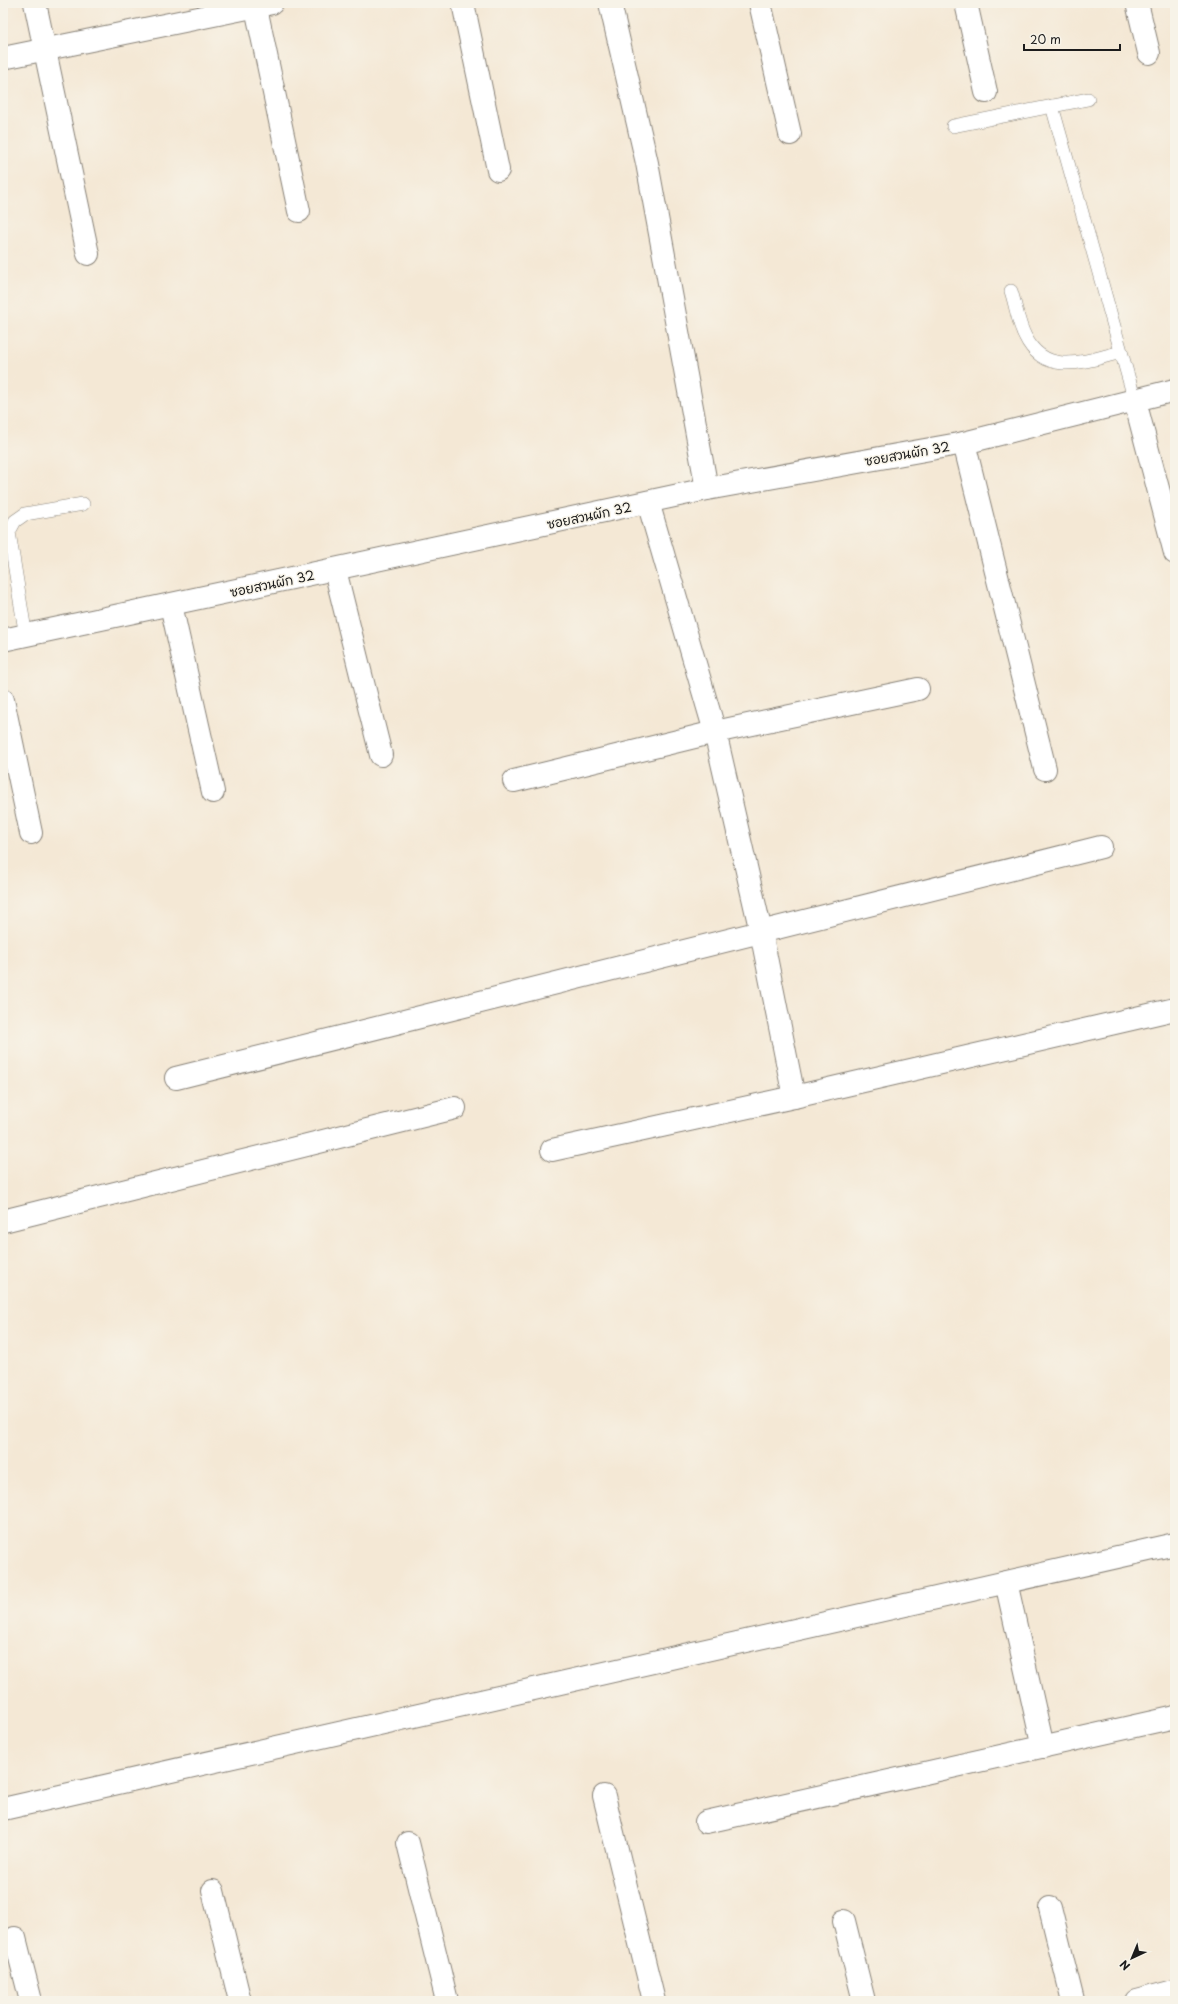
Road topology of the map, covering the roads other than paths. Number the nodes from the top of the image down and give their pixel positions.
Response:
1 (35, 3) edge
2 (463, 3) edge
3 (610, 3) edge
4 (760, 3) edge
5 (966, 3) edge
6 (1137, 3) edge
7 (261, 4) edge
8 (45, 50) junction
9 (1149, 53) dead end
10 (3, 58) edge
11 (986, 92) dead end
12 (1088, 99) dead end
13 (1052, 106) junction
14 (953, 126) dead end
15 (790, 134) dead end
16 (498, 170) dead end
17 (299, 211) dead end
18 (88, 254) dead end
19 (1011, 292) dead end
20 (1121, 352) junction
21 (1175, 390) edge
22 (1135, 401) junction
23 (964, 443) junction
24 (708, 489) junction
25 (648, 502) junction
26 (83, 504) dead end
27 (1175, 553) edge
28 (335, 570) junction
29 (171, 605) junction
30 (26, 637) junction
31 (3, 640) edge
32 (918, 688) dead end
33 (3, 700) edge
34 (715, 732) junction
35 (381, 755) dead end
36 (1045, 769) dead end
37 (514, 781) dead end
38 (213, 792) dead end
39 (32, 833) dead end
40 (1101, 847) dead end
41 (761, 932) junction
42 (1175, 1009) edge
43 (176, 1078) dead end
44 (794, 1096) junction
45 (455, 1108) dead end
46 (552, 1150) dead end
47 (3, 1221) edge
48 (1175, 1544) edge
49 (1006, 1582) junction
50 (1175, 1717) edge
51 (1043, 1747) junction
52 (604, 1796) dead end
53 (3, 1809) edge
54 (706, 1822) dead end
55 (408, 1843) dead end
56 (213, 1890) dead end
57 (1050, 1908) dead end
58 (844, 1921) dead end
59 (15, 1938) dead end
60 (1175, 1991) edge
61 (31, 2001) edge
62 (240, 2001) edge
63 (447, 2001) edge
64 (654, 2001) edge
65 (864, 2001) edge
66 (1073, 2001) edge
67 (1137, 2001) edge

1 - 8 street
2 - 16 street
3 - 24 street
4 - 15 street
5 - 11 street
6 - 9 street
7 - 8 street
7 - 17 street
8 - 10 street
8 - 18 street
12 - 13 lane
13 - 14 lane
13 - 20 lane
19 - 20 lane
20 - 22 lane
21 - 22 street, ซอยสวนผัก 32
22 - 23 street, ซอยสวนผัก 32
22 - 27 street
23 - 24 street, ซอยสวนผัก 32
23 - 36 street
24 - 25 street, ซอยสวนผัก 32
25 - 28 street, ซอยสวนผัก 32
25 - 34 street
26 - 30 lane
28 - 29 street, ซอยสวนผัก 32
28 - 35 street
29 - 30 street, ซอยสวนผัก 32
29 - 38 street
30 - 31 street, ซอยสวนผัก 32
32 - 34 street
33 - 39 street
34 - 37 street
34 - 41 street
40 - 41 street
41 - 43 street
41 - 44 street
42 - 44 street
44 - 46 street
45 - 47 street
48 - 49 street
49 - 51 street
49 - 53 street
50 - 51 street
51 - 54 street
52 - 64 street
55 - 63 street
56 - 62 street
57 - 66 street
58 - 65 street
59 - 61 street
60 - 67 street

